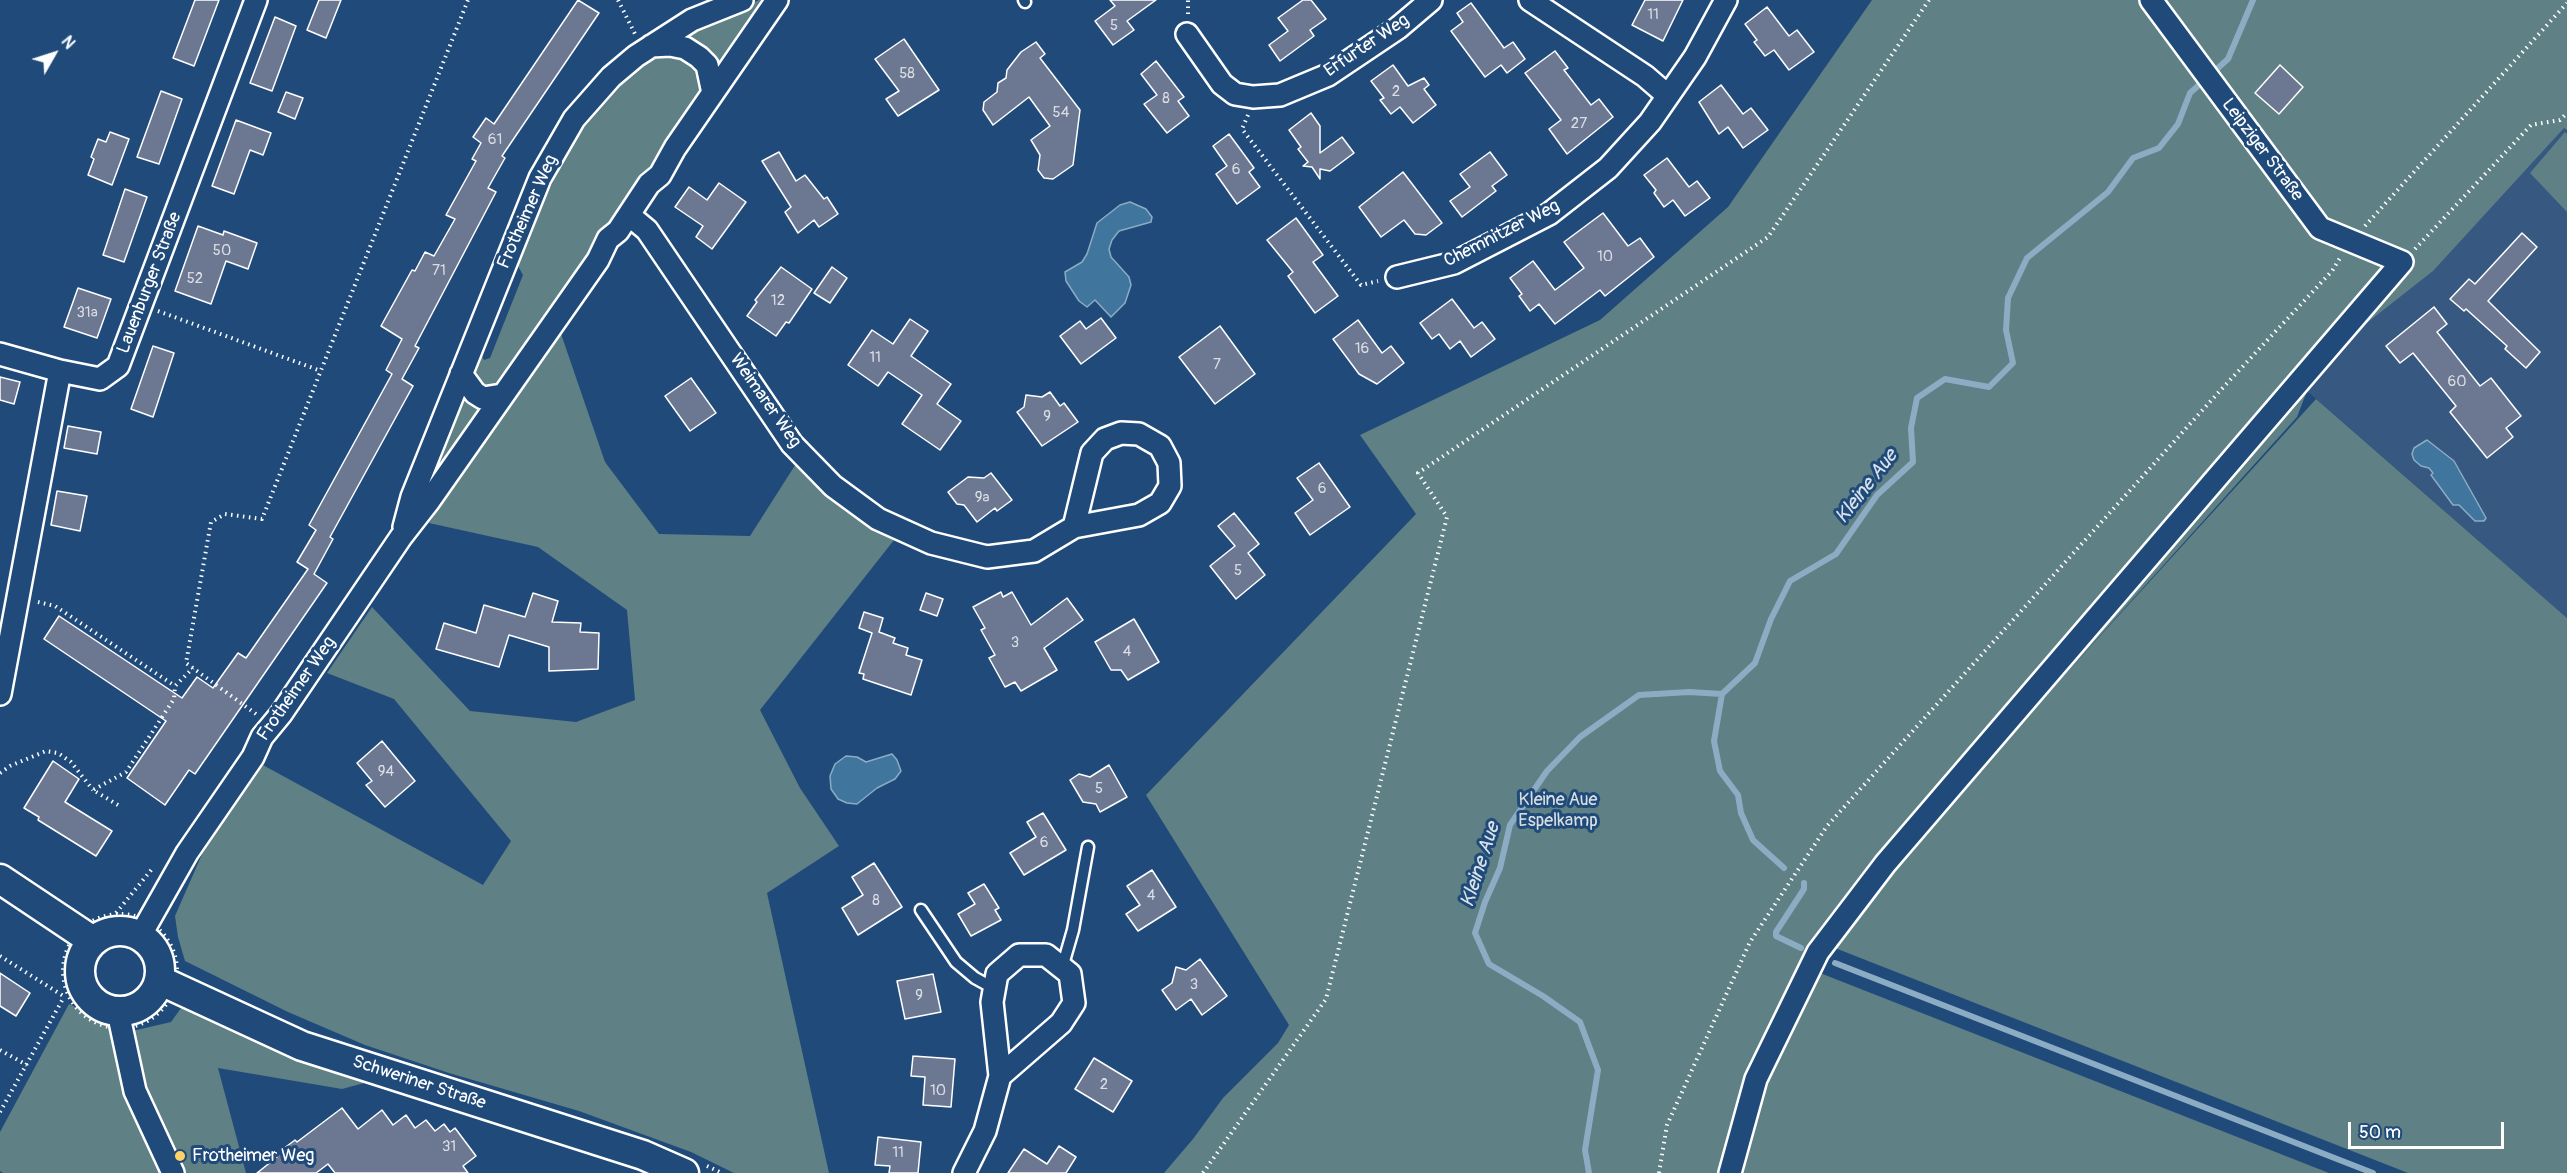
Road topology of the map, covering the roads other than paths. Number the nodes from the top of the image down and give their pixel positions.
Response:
1 (256, 0) edge
2 (742, 0) edge
3 (777, 0) edge
4 (1431, 0) edge
5 (1726, 0) edge
6 (2151, 0) edge
7 (1537, 2) edge
8 (1187, 34) dead end
9 (646, 44) junction
10 (713, 93) junction
11 (1667, 95) junction
12 (629, 216) junction
13 (1397, 277) road end
14 (0, 354) edge
15 (60, 371) junction
16 (461, 374) junction
17 (502, 395) junction
18 (1074, 527) junction
19 (401, 537) junction
20 (0, 694) edge
21 (1088, 847) dead end
22 (0, 879) edge
23 (921, 910) dead end
24 (144, 929) junction
25 (86, 935) junction
26 (1062, 968) junction
27 (166, 983) junction
28 (995, 989) junction
29 (120, 1020) junction
30 (1000, 1076) junction
31 (173, 1173) edge
32 (684, 1173) edge
33 (964, 1173) edge
34 (1730, 1173) edge

1 - 15 street, Lauenburger Straße
2 - 9 street, Frotheimer Weg
3 - 10 street, Frotheimer Weg
4 - 8 street, Erfurter Weg
5 - 11 street, Chemnitzer Weg
6 - 34 street, Leipziger Straße
7 - 11 street
9 - 10 street
9 - 16 street, Frotheimer Weg
10 - 12 street, Frotheimer Weg
11 - 13 street, Chemnitzer Weg
12 - 17 street, Frotheimer Weg
12 - 18 street, Weimarer Weg
14 - 15 street, Lauenburger Straße
15 - 20 street
16 - 17 street
16 - 19 street, Frotheimer Weg
17 - 19 street, Frotheimer Weg
18 - 18 street, Weimarer Weg
19 - 24 street, Frotheimer Weg
21 - 26 lane
22 - 25 street
23 - 28 lane
24 - 25 street
24 - 27 street
25 - 29 street
26 - 28 street
26 - 30 street
27 - 29 street
27 - 32 street, Schweriner Straße
28 - 30 street
29 - 31 street
30 - 33 street

